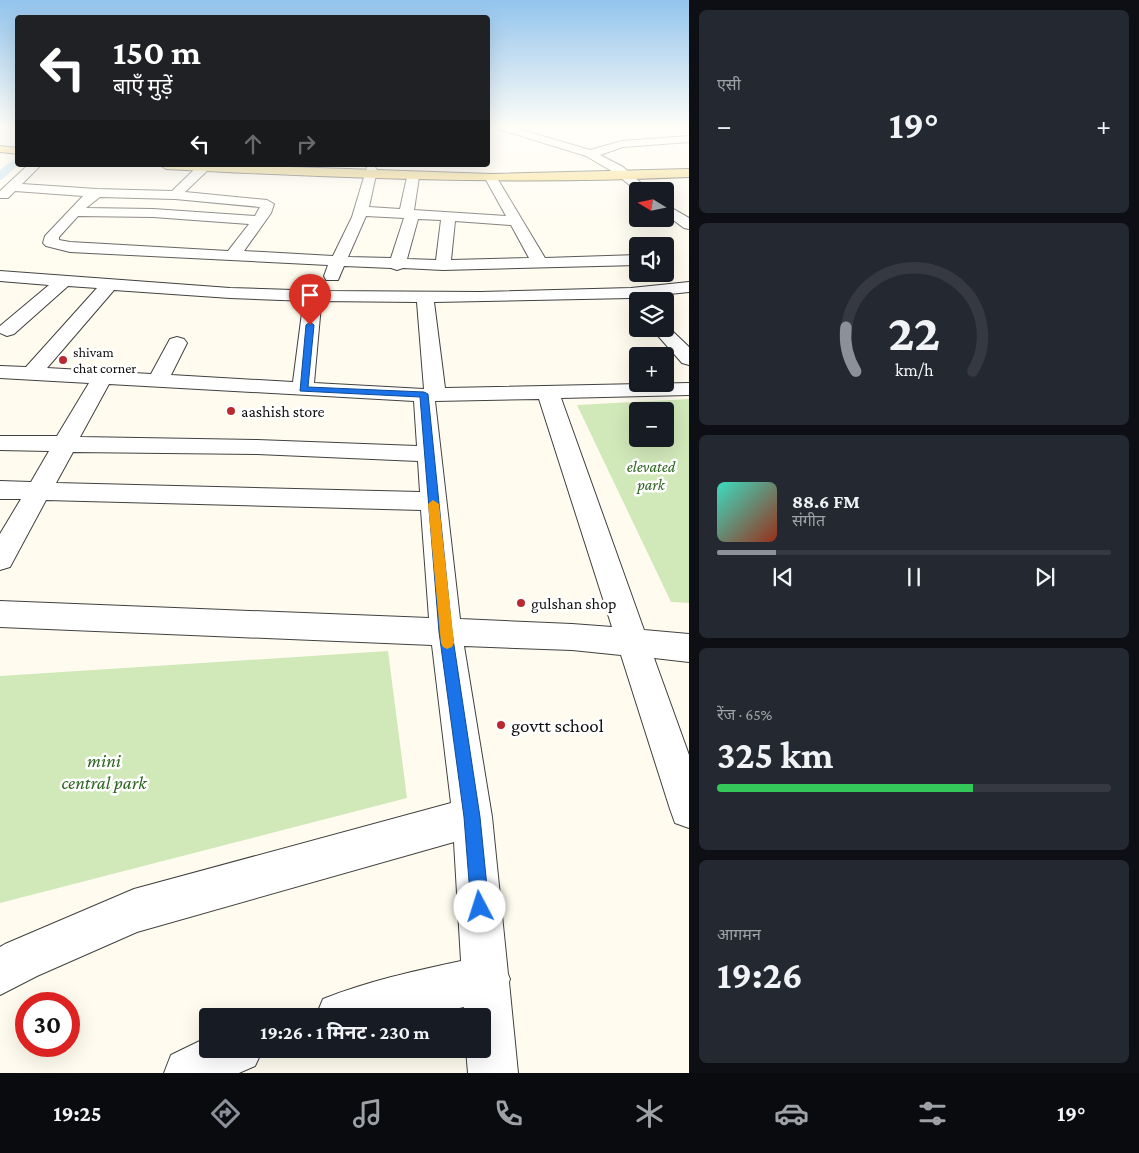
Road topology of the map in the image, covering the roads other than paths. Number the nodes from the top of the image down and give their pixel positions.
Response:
1 (22, 177) edge
2 (194, 177) edge
3 (369, 177) edge
4 (413, 177) edge
5 (419, 177) edge
6 (515, 177) edge
7 (491, 178) junction
8 (12, 187) junction
9 (98, 193) junction
10 (175, 195) junction
11 (0, 198) edge
12 (674, 210) edge
13 (360, 211) junction
14 (689, 211) edge
15 (76, 212) junction
16 (409, 214) junction
17 (674, 214) edge
18 (448, 217) junction
19 (258, 220) junction
20 (516, 221) junction
21 (689, 225) edge
22 (233, 255) junction
23 (629, 260) edge
24 (338, 261) junction
25 (540, 263) junction
26 (397, 265) junction
27 (443, 265) junction
28 (0, 276) edge
29 (64, 281) junction
30 (110, 284) junction
31 (689, 288) edge
32 (425, 297) junction
33 (318, 300) junction
34 (7, 330) dead end
35 (668, 337) edge
36 (177, 343) dead end
37 (689, 359) edge
38 (0, 372) edge
39 (30, 374) junction
40 (102, 378) junction
41 (158, 380) junction
42 (303, 389) junction
43 (689, 389) edge
44 (548, 393) junction
45 (429, 394) junction
46 (0, 443) edge
47 (65, 445) junction
48 (429, 454) junction
49 (0, 490) edge
50 (39, 491) junction
51 (433, 501) junction
52 (0, 559) edge
53 (0, 614) edge
54 (446, 632) junction
55 (631, 641) junction
56 (689, 648) edge
57 (689, 809) edge
58 (472, 817) junction
59 (0, 972) edge
60 (487, 979) junction
61 (366, 1008) edge
62 (216, 1058) edge
63 (190, 1073) edge
64 (493, 1073) edge

1 - 8 street
2 - 10 street
3 - 13 street
4 - 16 street
5 - 7 main road
6 - 7 main road
7 - 20 street
8 - 9 street
8 - 11 street
9 - 10 street
9 - 15 street
10 - 19 street
12 - 14 street
13 - 16 street
13 - 24 street
15 - 19 street
15 - 22 street
16 - 18 street
16 - 26 street
17 - 21 street
18 - 20 street
18 - 27 street
19 - 22 street
20 - 25 street
22 - 24 street
23 - 25 street
24 - 26 street
24 - 33 street
25 - 27 street
26 - 27 street
28 - 29 street
29 - 30 street
29 - 34 street
30 - 33 street
30 - 39 street
31 - 32 street
32 - 33 street
32 - 45 street
33 - 42 street
35 - 37 street
36 - 41 street
38 - 39 street
39 - 40 street
40 - 41 street
40 - 47 street
41 - 42 street
42 - 45 street
43 - 44 street
44 - 45 street
44 - 55 street
45 - 48 street
46 - 47 street
47 - 48 street
47 - 50 street
48 - 51 street
49 - 50 street
50 - 51 street
50 - 52 street
51 - 54 street
53 - 54 street
54 - 55 street
54 - 58 street
55 - 56 street
55 - 57 street
58 - 59 street
58 - 60 street
60 - 61 street
60 - 64 street
62 - 63 street

